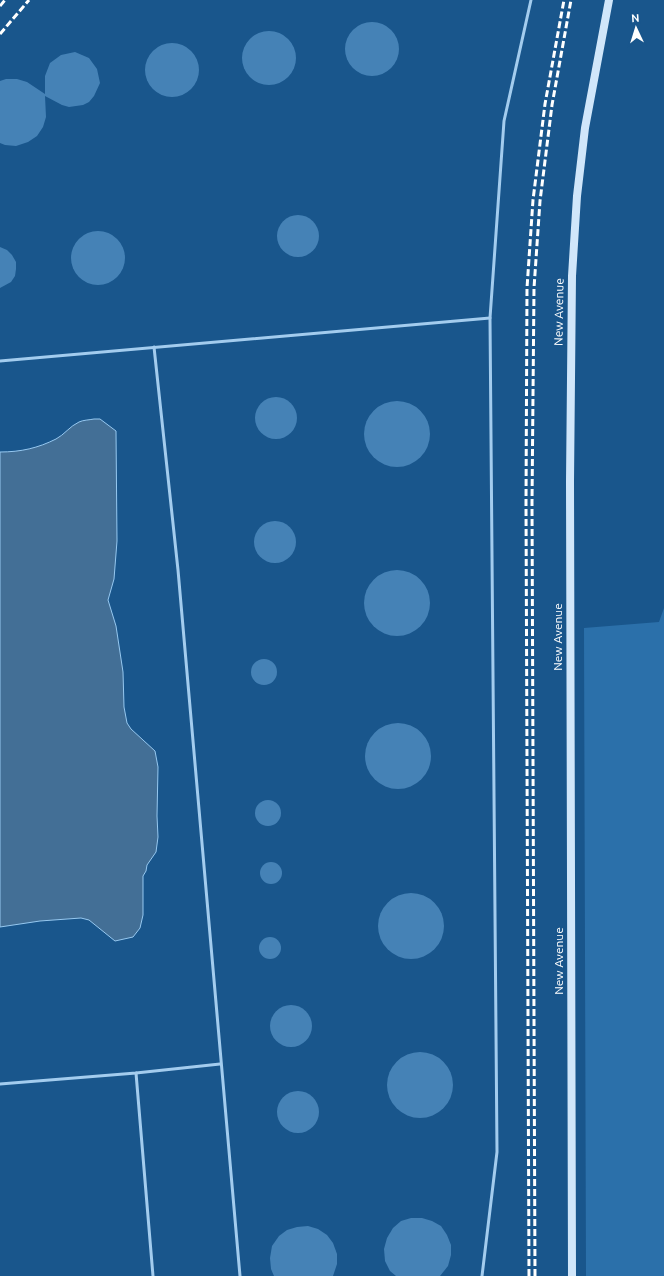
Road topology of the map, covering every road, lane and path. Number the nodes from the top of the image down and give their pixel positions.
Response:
1 (531, 0) edge
2 (609, 0) edge
3 (490, 318) junction
4 (154, 347) junction
5 (0, 361) edge
6 (220, 1064) junction
7 (136, 1073) junction
8 (0, 1084) edge
9 (153, 1276) edge
10 (240, 1276) edge
11 (482, 1276) edge
12 (572, 1276) edge

1 - 3 lane
2 - 12 main road, New Avenue
3 - 4 lane
3 - 11 lane
4 - 5 lane
4 - 6 lane
6 - 7 lane
6 - 10 lane
7 - 8 lane
7 - 9 lane

